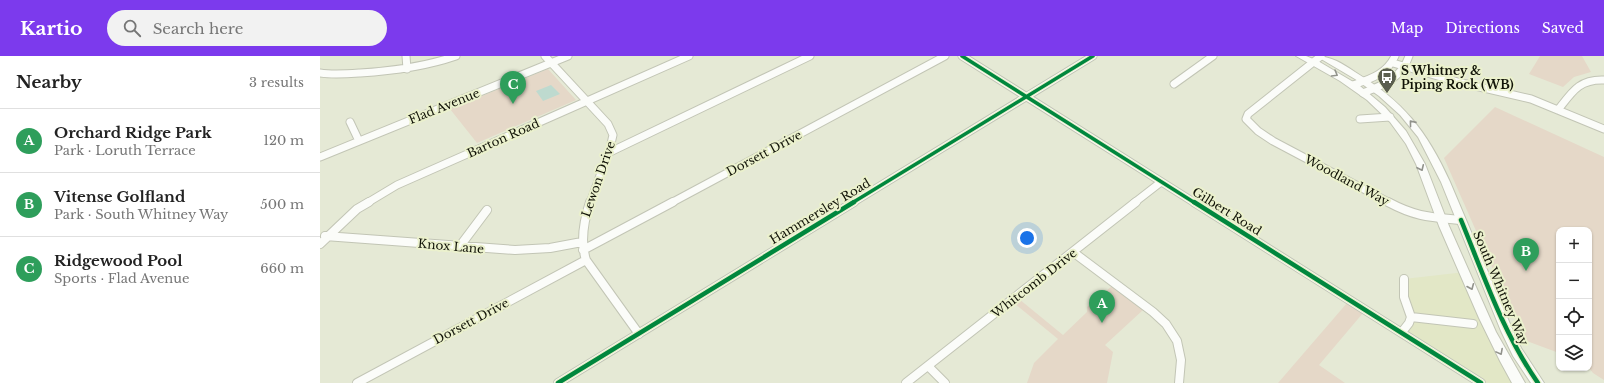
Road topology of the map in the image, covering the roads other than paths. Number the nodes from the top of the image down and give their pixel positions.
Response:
1 (406, 56) edge
2 (456, 56) edge
3 (545, 56) edge
4 (568, 56) edge
5 (689, 56) edge
6 (810, 56) edge
7 (945, 56) edge
8 (962, 56) edge
9 (1093, 56) edge
10 (1213, 56) edge
11 (1300, 56) edge
12 (1409, 56) edge
13 (1318, 58) edge
14 (1394, 59) edge
15 (551, 63) junction
16 (1407, 66) junction
17 (406, 69) junction
18 (320, 73) edge
19 (1604, 80) edge
20 (1364, 81) junction
21 (1174, 84) dead end
22 (1354, 85) junction
23 (1374, 88) junction
24 (1363, 93) junction
25 (1027, 97) junction
26 (587, 101) junction
27 (1558, 110) junction
28 (1390, 117) junction
29 (1360, 119) dead end
30 (350, 122) dead end
31 (1604, 129) edge
32 (359, 141) junction
33 (608, 153) junction
34 (320, 157) edge
35 (1161, 182) junction
36 (487, 210) dead end
37 (1441, 219) junction
38 (1461, 220) junction
39 (324, 236) edge
40 (320, 244) edge
41 (460, 246) junction
42 (583, 246) junction
43 (1073, 252) junction
44 (586, 260) junction
45 (1404, 279) dead end
46 (1411, 317) junction
47 (1473, 324) dead end
48 (1402, 332) junction
49 (639, 334) junction
50 (928, 366) junction
51 (357, 383) edge
52 (558, 383) edge
53 (906, 383) edge
54 (945, 383) edge
55 (1179, 383) edge
56 (1482, 383) edge
57 (1520, 383) edge
58 (1538, 383) edge

1 - 17 street
2 - 17 street
3 - 15 street, Lewon Drive
4 - 15 street, Flad Avenue
5 - 26 street, Barton Road
6 - 33 street
7 - 42 street, Dorsett Drive
8 - 25 street, Gilbert Road
9 - 25 street, Hammersley Road
10 - 21 street
11 - 13 main road, South Whitney Way
12 - 16 street
13 - 20 main road, South Whitney Way
13 -> 22 main road, South Whitney Way
13 - 37 street, Woodland Way
14 - 16 street
14 - 20 street
15 - 26 street, Lewon Drive
15 - 32 street, Flad Avenue
16 - 23 street
16 - 27 street
17 - 18 street
19 - 27 street
20 - 22 street
20 - 23 main road, South Whitney Way
22 - 24 main road, South Whitney Way
23 - 24 street
38 -> 23 main road, South Whitney Way
24 - 28 main road, South Whitney Way
25 - 35 street, Gilbert Road
25 - 49 street, Hammersley Road
26 - 33 street, Lewon Drive
26 - 39 street, Barton Road
27 - 31 street
28 - 29 street
28 -> 37 main road, South Whitney Way
30 - 32 street
32 - 34 street, Flad Avenue
33 - 42 street, Lewon Drive
35 - 43 street, Whitcomb Drive
35 - 48 street, Gilbert Road
36 - 41 street
37 - 38 street, Woodland Way
37 -> 57 main road, South Whitney Way
38 - 58 main road, South Whitney Way
39 - 40 street, Barton Road
39 - 41 street, Knox Lane
41 - 42 street, Knox Lane
42 - 44 street, Lewon Drive
43 - 50 street, Whitcomb Drive
43 - 55 street
44 - 49 street, Lewon Drive
44 - 51 street, Dorsett Drive
45 - 46 street
46 - 47 street
46 - 48 street
48 - 56 street, Gilbert Road
49 - 52 street, Hammersley Road
50 - 53 street, Whitcomb Drive
50 - 54 street

